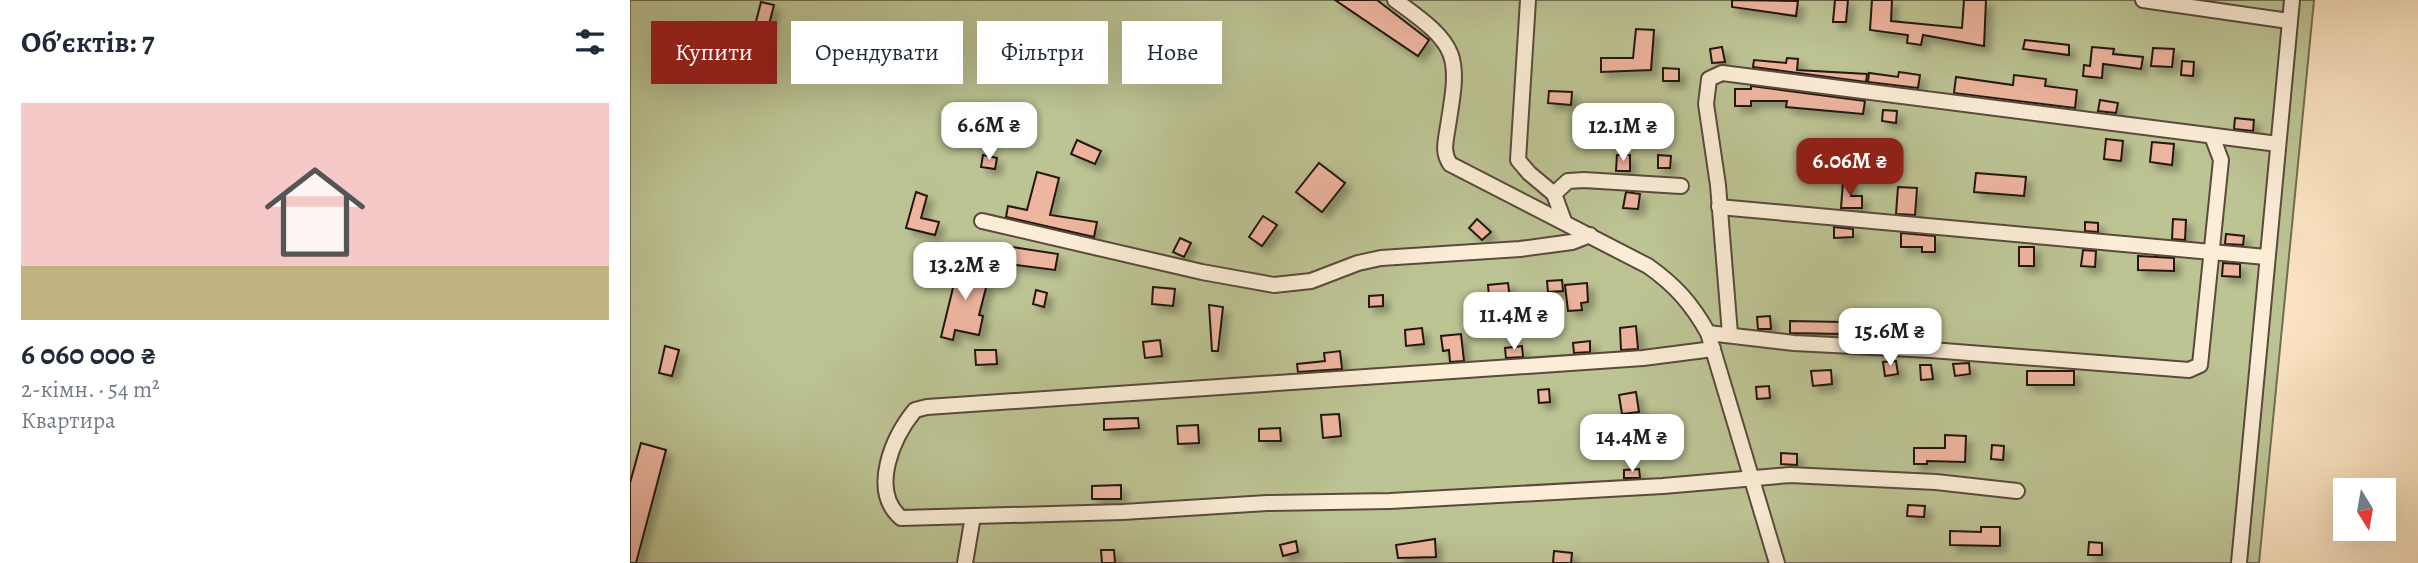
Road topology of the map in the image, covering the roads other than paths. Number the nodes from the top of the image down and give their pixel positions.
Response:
1 (1395, 0) edge
2 (1528, 0) edge
3 (2143, 0) edge
4 (2292, 0) edge
5 (2289, 21) junction
6 (2212, 136) junction
7 (2278, 144) junction
8 (1681, 186) dead end
9 (1554, 194) junction
10 (1719, 207) junction
11 (982, 221) dead end
12 (1564, 221) junction
13 (1590, 235) junction
14 (2211, 251) junction
15 (2266, 257) junction
16 (1708, 333) junction
17 (1730, 334) junction
18 (1713, 349) junction
19 (1752, 478) junction
20 (2017, 491) dead end
21 (972, 516) junction
22 (965, 563) edge
23 (1777, 563) edge
24 (2239, 563) edge

1 - 12 street
2 - 9 street
3 - 5 street
4 - 5 street
5 - 7 street
6 - 7 street
6 - 10 street
6 - 14 street
7 - 15 street
8 - 9 street
9 - 12 street
10 - 14 street
10 - 17 street
11 - 13 street
12 - 13 street
13 - 16 street
14 - 15 street
14 - 17 street
15 - 24 street
16 - 17 street
16 - 18 street
18 - 19 street
18 - 21 street
19 - 20 street
19 - 21 street
19 - 23 street
21 - 22 street

